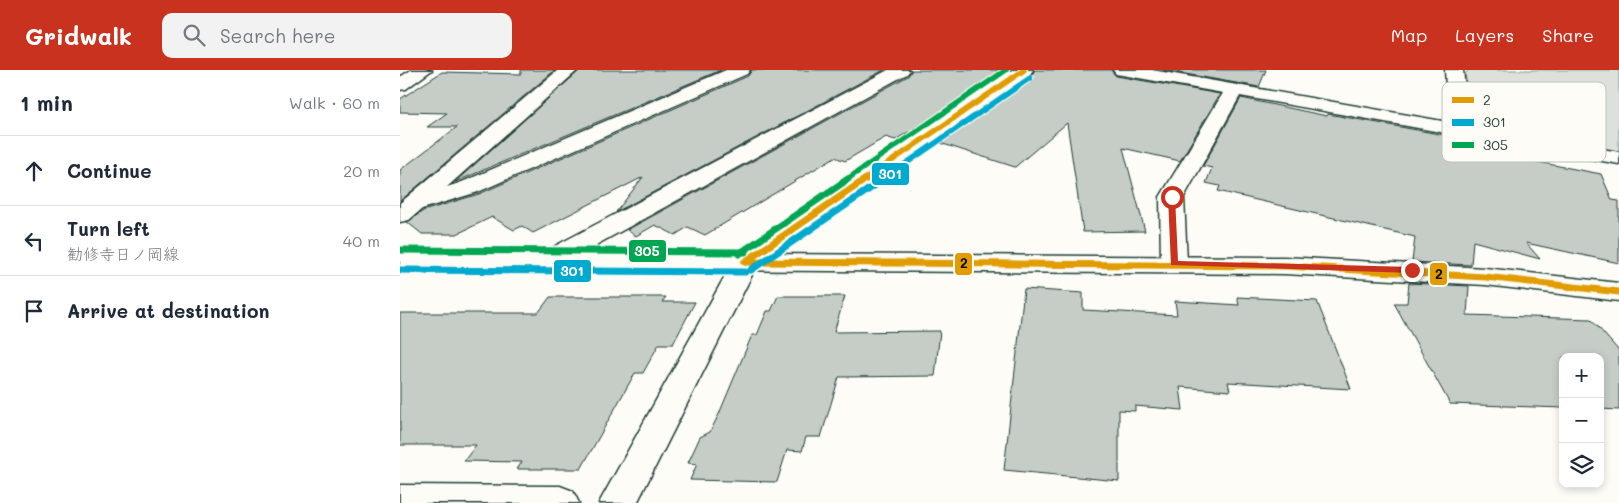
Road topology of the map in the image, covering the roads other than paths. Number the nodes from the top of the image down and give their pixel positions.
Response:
1 (423, 70) edge
2 (742, 70) edge
3 (901, 70) edge
4 (1024, 70) edge
5 (1122, 70) edge
6 (569, 71) edge
7 (400, 85) edge
8 (1234, 90) junction
9 (1442, 127) edge
10 (1606, 156) edge
11 (1619, 158) edge
12 (408, 209) edge
13 (400, 260) edge
14 (547, 261) junction
15 (745, 262) junction
16 (1174, 263) junction
17 (1619, 292) edge
18 (400, 502) edge
19 (560, 503) edge
20 (618, 503) edge

1 - 7 street
2 - 12 street
3 - 14 street
4 - 15 street
5 - 8 street
6 - 12 street
8 - 9 street
8 - 16 street
10 - 11 street
13 - 14 street
14 - 15 street
15 - 16 street
15 - 20 street
16 - 17 street
18 - 19 street

